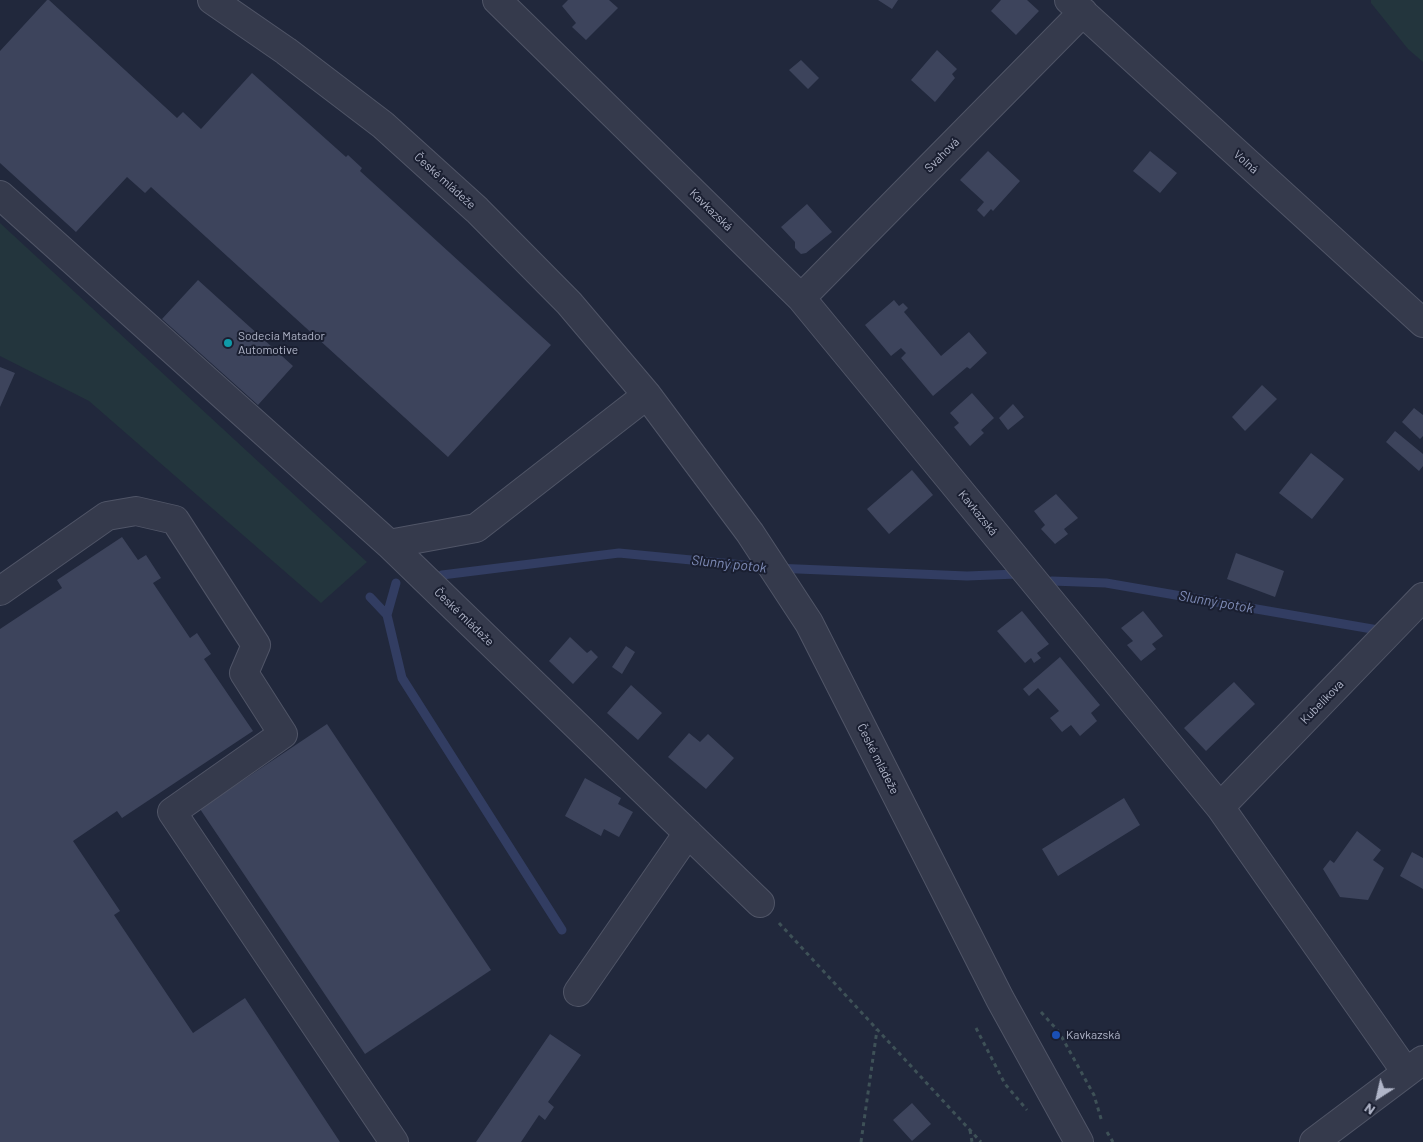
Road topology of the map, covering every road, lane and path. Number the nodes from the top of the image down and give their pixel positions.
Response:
1 (212, 0) edge
2 (497, 0) edge
3 (1076, 6) edge
4 (0, 195) edge
5 (801, 298) junction
6 (1423, 324) edge
7 (647, 394) junction
8 (389, 544) junction
9 (0, 591) edge
10 (1423, 597) edge
11 (1220, 807) junction
12 (688, 833) junction
13 (760, 903) joint
14 (578, 992) dead end
15 (976, 1028) dead end
16 (877, 1030) junction
17 (1414, 1066) edge
18 (1033, 1116) dead end
19 (970, 1130) junction
20 (394, 1142) edge
21 (860, 1142) edge
22 (972, 1142) edge
23 (981, 1142) edge
24 (1079, 1142) edge
25 (1314, 1142) edge

1 - 7 street, České mládeže
2 - 5 street, Kavkazská
3 - 5 street, Svahová
3 - 6 street, Volná
4 - 8 street, České mládeže
5 - 11 street, Kavkazská
7 - 8 street
7 - 24 street, České mládeže
8 - 12 street, České mládeže
9 - 20 street
10 - 11 street, Kubelíkova
11 - 17 street, Kavkazská
12 - 13 street, České mládeže
12 - 14 street
13 - 16 path
15 - 18 path
16 - 19 path
16 - 21 path
17 - 25 street
19 - 22 path
19 - 23 path

